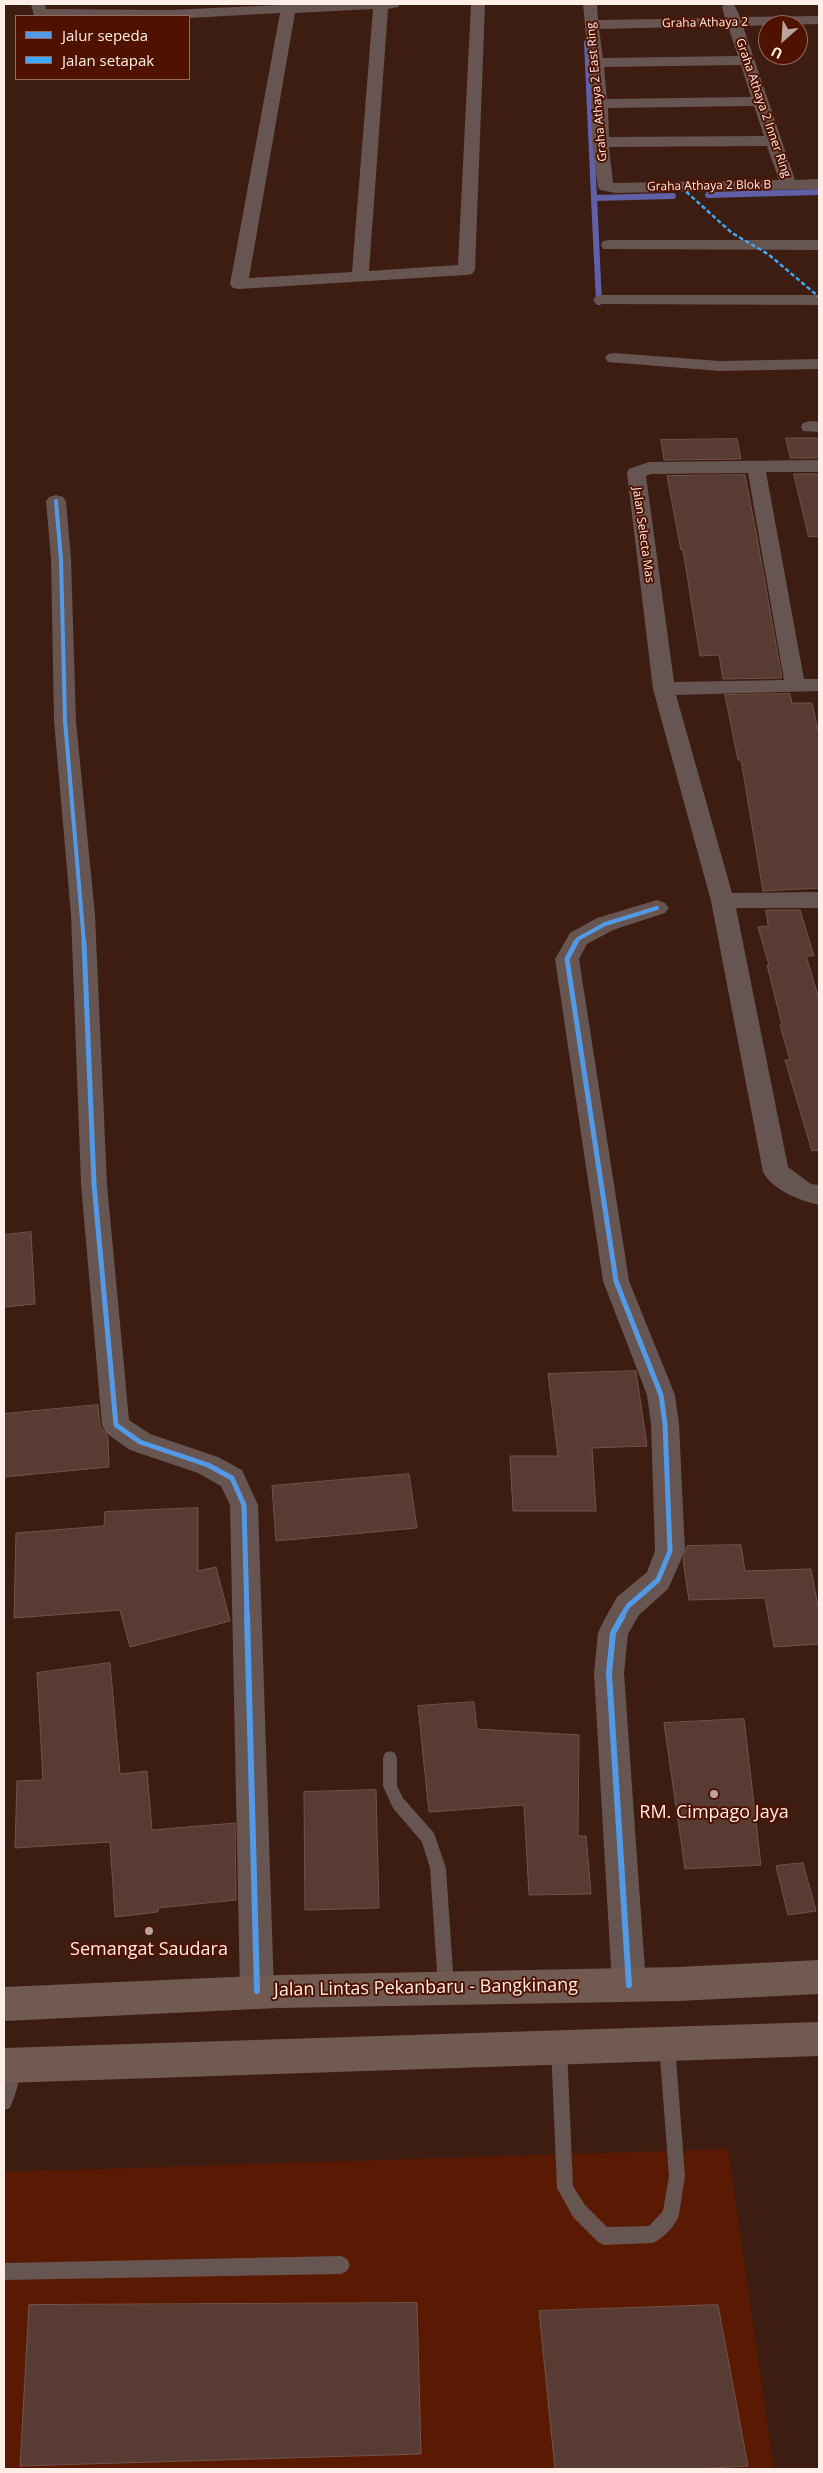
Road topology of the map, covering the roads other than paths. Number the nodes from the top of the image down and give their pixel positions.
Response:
1 (38, 4) edge
2 (380, 4) edge
3 (393, 4) edge
4 (478, 4) edge
5 (590, 4) edge
6 (728, 4) edge
7 (813, 4) edge
8 (349, 5) edge
9 (288, 8) junction
10 (819, 20) edge
11 (734, 22) junction
12 (591, 25) junction
13 (746, 60) junction
14 (597, 63) junction
15 (759, 102) junction
16 (600, 104) junction
17 (600, 142) junction
18 (773, 142) junction
19 (604, 180) joint
20 (788, 184) junction
21 (819, 184) edge
22 (609, 244) dead end
23 (819, 245) edge
24 (360, 277) junction
25 (602, 300) dead end
26 (819, 300) edge
27 (614, 358) dead end
28 (819, 364) edge
29 (756, 466) junction
30 (819, 466) edge
31 (56, 501) dead end
32 (664, 689) junction
33 (812, 690) edge
34 (819, 900) edge
35 (723, 901) junction
36 (657, 908) dead end
37 (819, 1195) edge
38 (390, 1758) dead end
39 (819, 1978) edge
40 (630, 1985) junction
41 (446, 1987) junction
42 (256, 1991) junction
43 (4, 2004) edge
44 (819, 2039) edge
45 (667, 2044) junction
46 (559, 2048) junction
47 (8, 2065) edge
48 (4, 2102) edge
49 (341, 2265) dead end
50 (4, 2272) edge

1 - 9 street
2 - 3 street
2 - 8 street
2 - 24 street
4 - 24 street
5 - 12 street, Graha Athaya 2 East Ring
6 - 11 street, Graha Athaya 2 Inner Ring
7 - 10 street, Graha Athaya 2
8 - 9 street
9 - 24 street
10 - 11 street, Graha Athaya 2
11 - 12 street, Graha Athaya 2
11 - 13 street, Graha Athaya 2 Inner Ring
12 - 14 street, Graha Athaya 2 East Ring
13 - 14 street
13 - 15 street, Graha Athaya 2 Inner Ring
14 - 16 street, Graha Athaya 2 East Ring
15 - 16 street
15 - 18 street, Graha Athaya 2 Inner Ring
16 - 17 street, Graha Athaya 2 East Ring
17 - 18 street
17 - 19 street, Graha Athaya 2 East Ring
18 - 20 street, Graha Athaya 2 Inner Ring
19 - 20 street, Graha Athaya 2 Blok B
20 - 21 street, Graha Athaya 2 Blok B
22 - 23 street
25 - 26 street
27 - 28 street
29 - 30 street, Jalan Selecta Mas
29 - 32 street, Jalan Selecta Mas
29 - 33 street
31 - 42 street
32 - 33 street
32 - 35 street, Jalan Selecta Mas
34 - 35 street
35 - 37 street, Jalan Selecta Mas
36 - 40 street
38 - 41 lane
39 - 40 highway, Jalan Lintas Pekanbaru - Bangkinang
40 - 41 highway, Jalan Lintas Pekanbaru - Bangkinang
41 - 42 highway, Jalan Lintas Pekanbaru - Bangkinang
42 - 43 highway, Jalan Lintas Pekanbaru - Bangkinang
44 - 45 highway
45 - 46 highway
45 - 46 lane
46 - 47 highway
47 - 48 lane
49 - 50 lane

